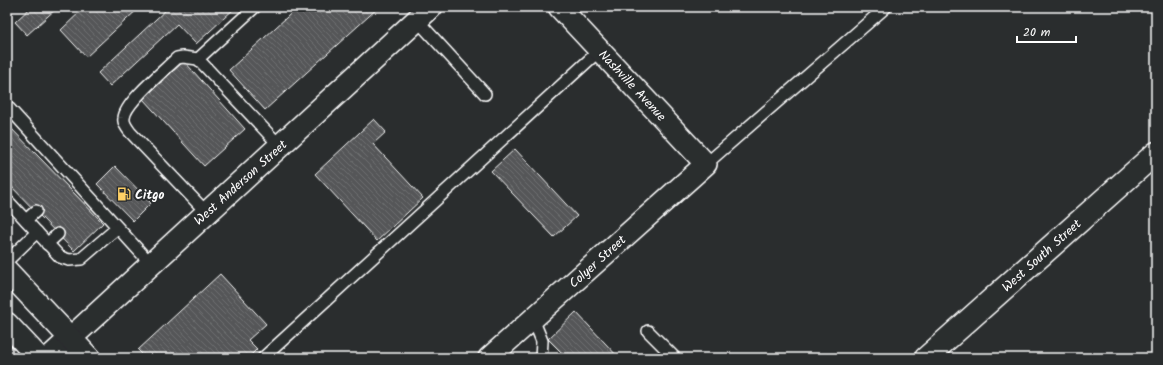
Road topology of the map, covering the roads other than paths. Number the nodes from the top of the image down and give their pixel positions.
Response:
1 (255, 7) edge
2 (559, 7) edge
3 (886, 7) edge
4 (424, 14) edge
5 (600, 50) junction
6 (198, 59) junction
7 (485, 94) dead end
8 (7, 106) edge
9 (280, 146) junction
10 (1156, 153) edge
11 (706, 164) junction
12 (7, 200) edge
13 (36, 211) dead end
14 (207, 213) junction
15 (26, 220) junction
16 (117, 228) junction
17 (37, 232) junction
18 (58, 234) dead end
19 (47, 244) junction
20 (7, 261) edge
21 (151, 264) junction
22 (7, 271) edge
23 (533, 318) junction
24 (7, 324) edge
25 (648, 332) dead end
26 (70, 338) junction
27 (39, 358) edge
28 (49, 358) edge
29 (89, 358) edge
30 (263, 358) edge
31 (489, 358) edge
32 (541, 358) edge
33 (675, 358) edge
34 (926, 358) edge

1 - 6 lane
2 - 5 street, Nashville Avenue
3 - 11 lane
4 - 7 lane
4 - 9 street, West Anderson Street
5 - 11 street, Nashville Avenue
5 - 30 lane
6 - 9 lane
6 - 14 lane
8 - 16 lane
9 - 14 street, West Anderson Street
10 - 34 street, West South Street
11 - 23 street, Colyer Street
12 - 15 lane
13 - 15 lane
14 - 21 street, West Anderson Street
15 - 17 lane
16 - 19 lane
16 - 21 lane
17 - 19 lane
17 - 20 lane
18 - 19 lane
21 - 26 street, West Anderson Street
22 - 26 street
23 - 31 street, Colyer Street
23 - 32 lane
24 - 27 street
25 - 33 lane
26 - 28 street, West Anderson Street
26 - 29 street

